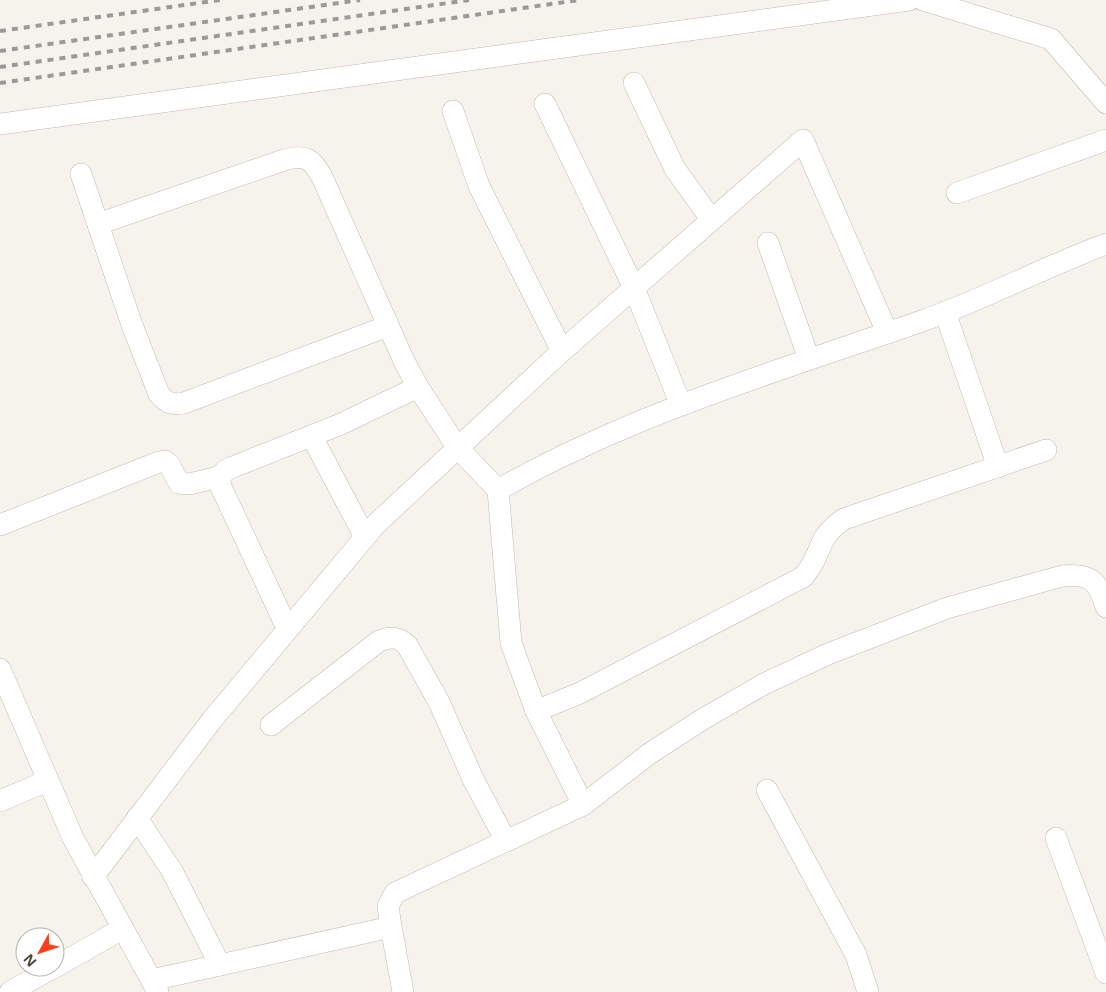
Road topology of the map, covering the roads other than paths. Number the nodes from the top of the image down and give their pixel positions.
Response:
1 (909, 0) edge
2 (923, 0) edge
3 (634, 83) dead end
4 (1106, 103) edge
5 (545, 104) dead end
6 (453, 111) dead end
7 (0, 124) edge
8 (1106, 140) edge
9 (81, 174) dead end
10 (957, 193) dead end
11 (711, 219) junction
12 (98, 224) junction
13 (768, 243) dead end
14 (1106, 244) edge
15 (634, 288) junction
16 (945, 312) junction
17 (388, 326) junction
18 (887, 332) junction
19 (562, 351) junction
20 (808, 359) junction
21 (418, 387) junction
22 (681, 405) junction
23 (312, 436) junction
24 (457, 447) junction
25 (1046, 450) dead end
26 (998, 467) junction
27 (219, 477) junction
28 (498, 490) junction
29 (0, 525) edge
30 (365, 537) junction
31 (1106, 605) edge
32 (287, 628) junction
33 (0, 669) edge
34 (536, 711) junction
35 (271, 725) dead end
36 (47, 781) junction
37 (767, 790) dead end
38 (0, 801) edge
39 (582, 805) junction
40 (137, 818) junction
41 (1056, 838) dead end
42 (506, 841) junction
43 (93, 877) junction
44 (391, 927) junction
45 (122, 929) junction
46 (65, 961) edge
47 (220, 965) junction
48 (1106, 973) edge
49 (37, 977) edge
50 (155, 986) edge
51 (10, 992) edge
52 (403, 992) edge
53 (868, 992) edge

1 - 7 street
2 - 4 street
3 - 11 street
5 - 15 street
6 - 19 street
8 - 10 street
9 - 12 street
11 - 15 street
11 - 18 street
12 - 17 street
12 - 17 street
13 - 20 street
14 - 16 street
15 - 19 street
15 - 22 street
16 - 18 street
16 - 26 street
17 - 21 street
18 - 20 street
19 - 24 street
20 - 22 street
21 - 23 street
21 - 24 street
22 - 28 street
23 - 27 street
23 - 30 street
24 - 28 street
24 - 30 street
25 - 26 street
26 - 34 street
27 - 29 street
27 - 32 street
28 - 34 street
30 - 32 street
31 - 39 street
32 - 40 street
33 - 36 street
34 - 39 street
35 - 42 street
36 - 38 street
36 - 43 street
37 - 53 street
39 - 42 street
40 - 43 street
40 - 47 street
41 - 48 street
42 - 44 street
43 - 45 street
44 - 47 street
44 - 52 street
45 - 46 street
45 - 50 street
47 - 50 street
49 - 51 street

